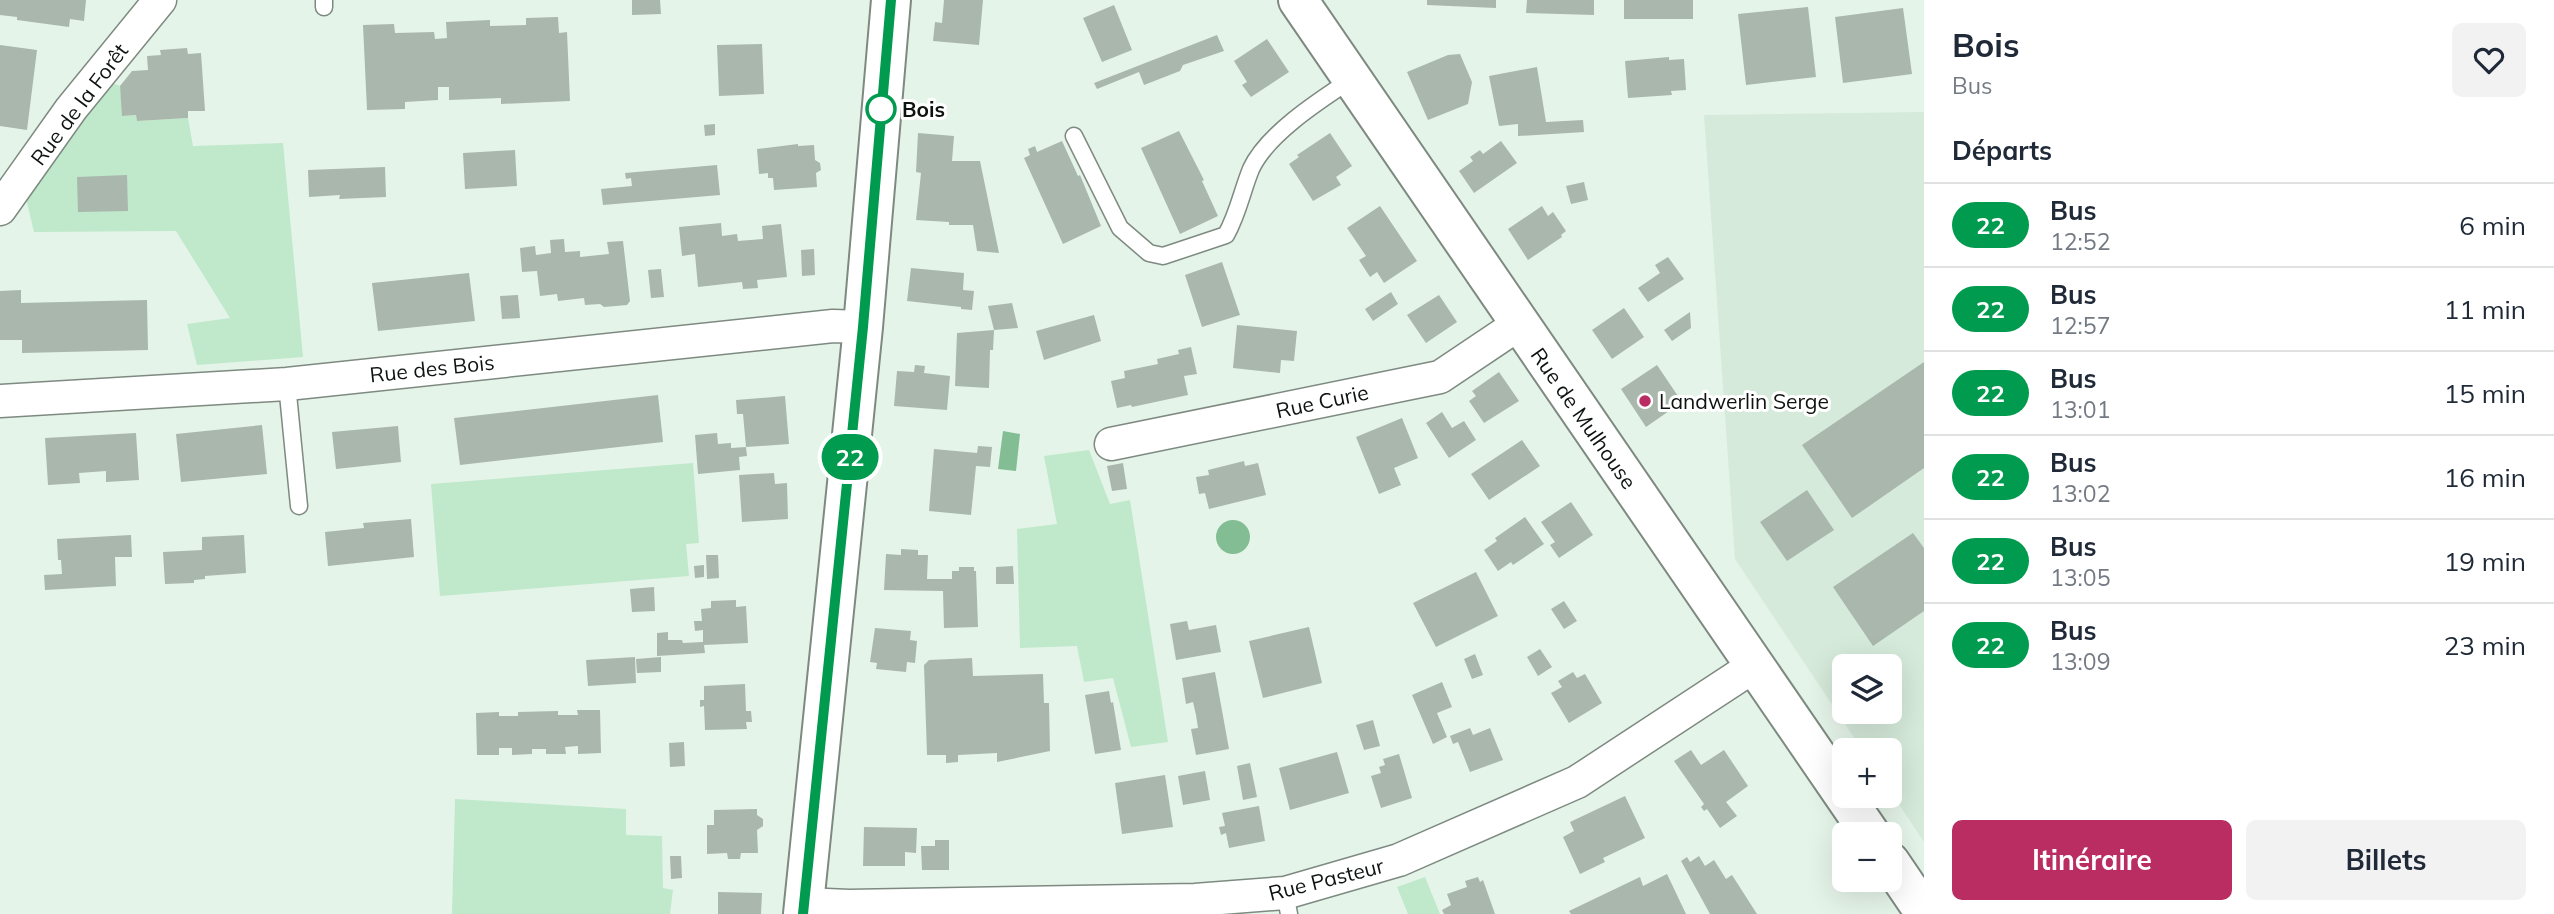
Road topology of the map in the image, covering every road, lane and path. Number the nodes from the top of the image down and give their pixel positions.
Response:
1 (160, 0) edge
2 (891, 0) edge
3 (1298, 0) edge
4 (1352, 79) junction
5 (1074, 136) dead end
6 (0, 209) edge
7 (1519, 324) junction
8 (863, 327) junction
9 (287, 384) junction
10 (0, 401) edge
11 (1111, 444) dead end
12 (299, 506) dead end
13 (1754, 666) junction
14 (1862, 822) edge
15 (1902, 880) edge
16 (1287, 904) edge
17 (804, 909) edge
18 (1924, 912) edge

1 - 6 street, Rue de la Forêt
2 - 8 main road
3 - 4 main road, Rue de Mulhouse
4 - 5 lane
4 - 7 main road, Rue de Mulhouse
7 - 11 street, Rue Curie
7 - 13 main road, Rue de Mulhouse
8 - 9 street, Rue des Bois
8 - 17 main road
9 - 10 street, Rue des Bois
9 - 12 lane
13 - 14 main road, Rue de Mulhouse
13 - 16 street, Rue Pasteur
15 - 18 main road
16 - 17 street, Rue Pasteur

